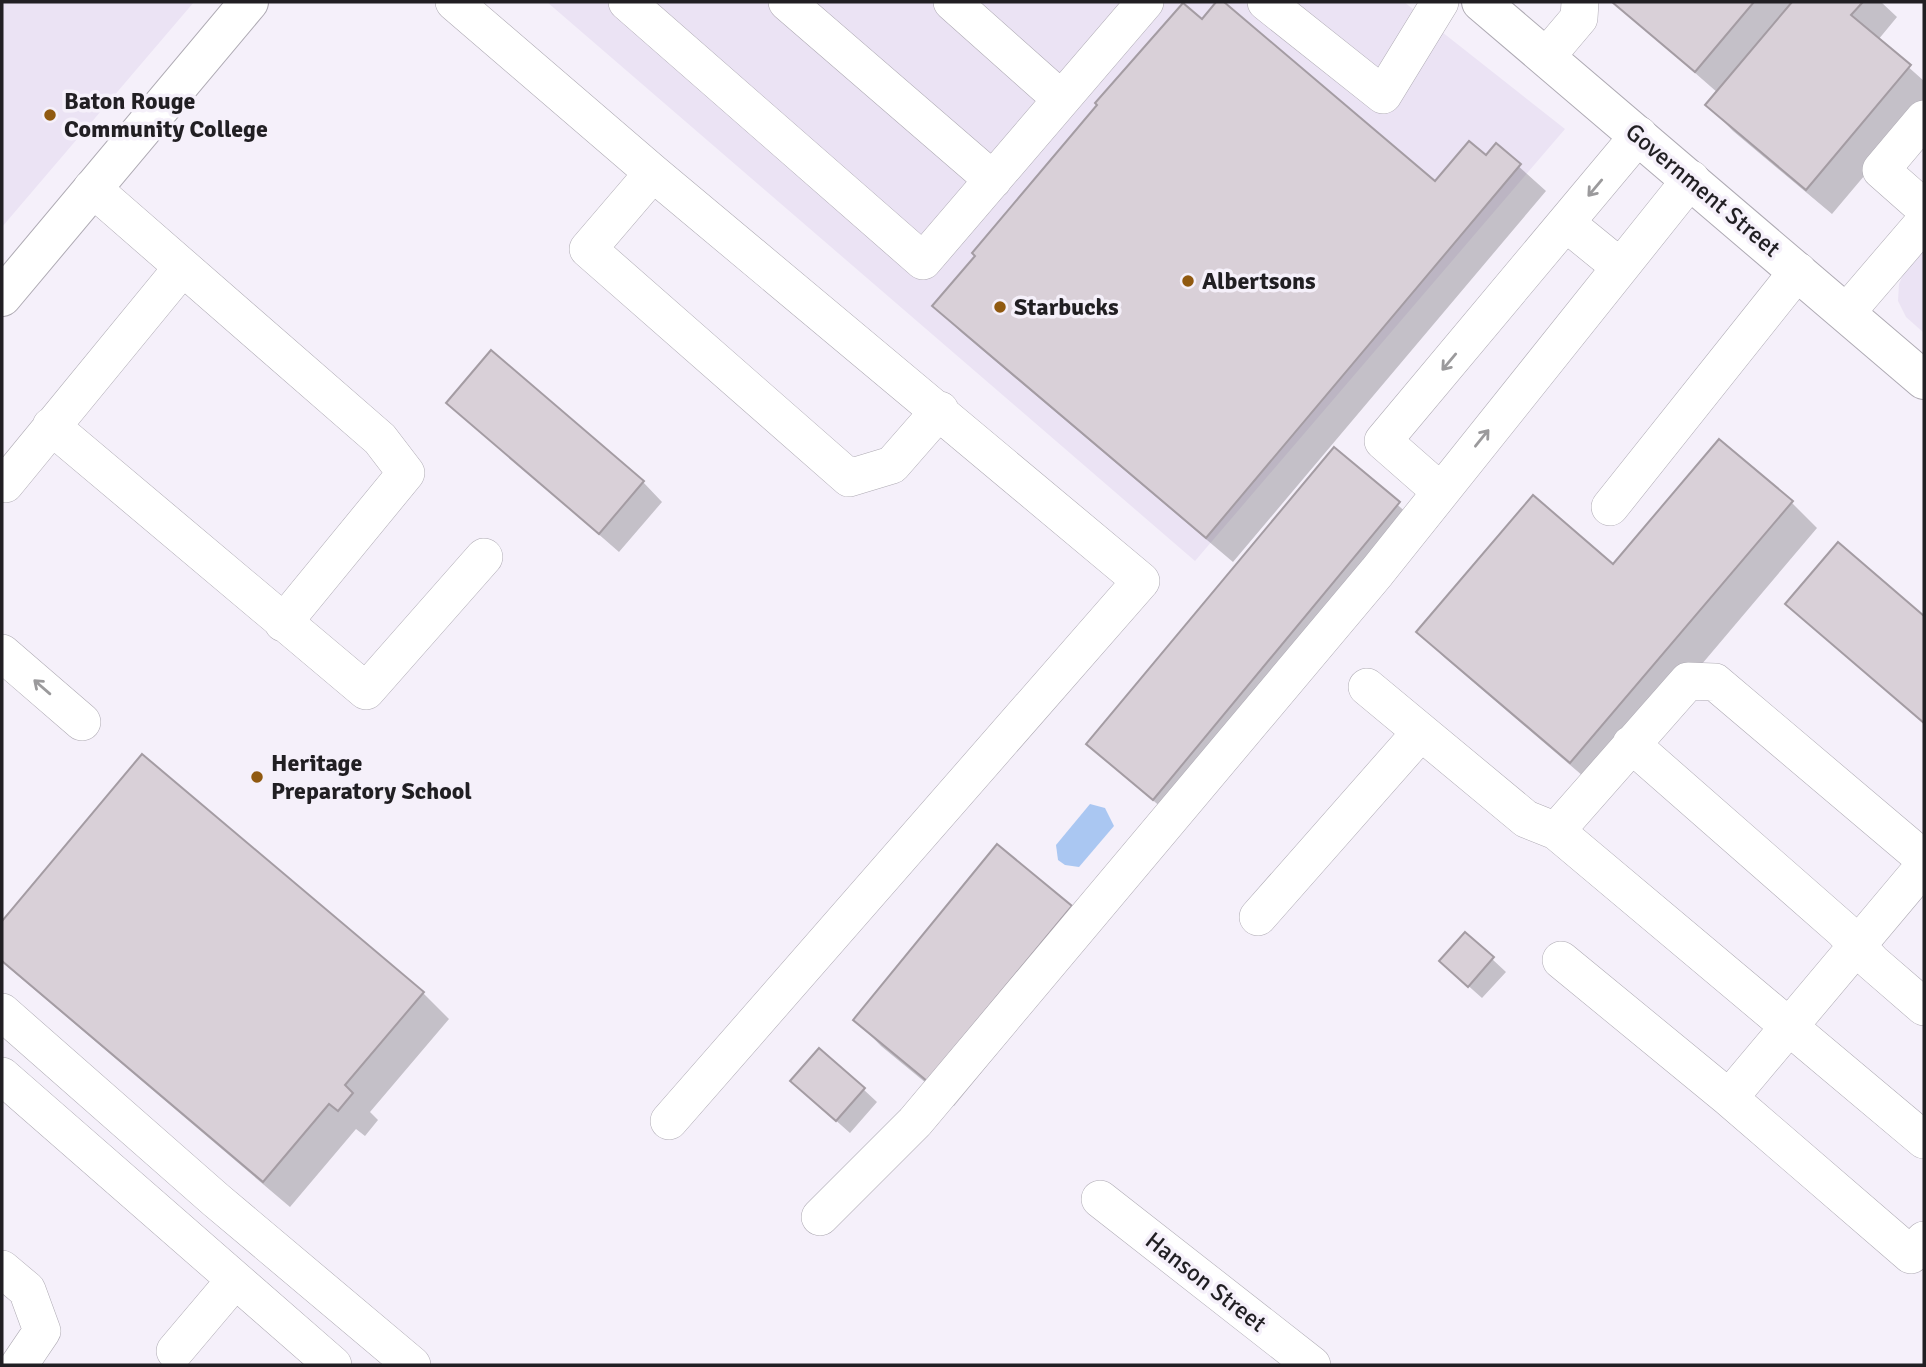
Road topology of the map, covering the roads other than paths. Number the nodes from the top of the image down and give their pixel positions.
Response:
1 (249, 2) edge
2 (454, 2) edge
3 (627, 2) edge
4 (787, 2) edge
5 (952, 2) edge
6 (1266, 2) edge
7 (1440, 2) edge
8 (1481, 2) edge
9 (1580, 2) edge
10 (1131, 7) edge
11 (1546, 57) junction
12 (1061, 99) junction
13 (1924, 119) edge
14 (1639, 135) junction
15 (653, 173) junction
16 (1691, 179) junction
17 (993, 180) junction
18 (92, 188) junction
19 (1924, 208) edge
20 (1566, 222) junction
21 (1924, 222) edge
22 (1619, 267) junction
23 (182, 268) junction
24 (1798, 271) junction
25 (2, 297) edge
26 (1846, 313) junction
27 (1924, 380) edge
28 (940, 410) junction
29 (51, 426) junction
30 (2, 482) edge
31 (1440, 491) junction
32 (1610, 507) dead end
33 (484, 557) dead end
34 (283, 623) junction
35 (2, 653) edge
36 (1367, 687) dead end
37 (82, 722) dead end
38 (1421, 732) junction
39 (1631, 744) junction
40 (1556, 831) junction
41 (1924, 859) edge
42 (1924, 866) edge
43 (1258, 917) dead end
44 (1858, 947) junction
45 (1561, 960) dead end
46 (1924, 1007) edge
47 (2, 1012) edge
48 (1790, 1026) junction
49 (2, 1076) edge
50 (1729, 1098) junction
51 (669, 1121) dead end
52 (1924, 1140) edge
53 (1100, 1199) dead end
54 (820, 1217) dead end
55 (1924, 1240) edge
56 (2, 1269) edge
57 (235, 1280) junction
58 (175, 1351) dead end
59 (19, 1365) edge
60 (333, 1365) edge
61 (412, 1365) edge
62 (1312, 1365) edge

1 - 18 main road
2 - 15 street
3 - 17 street
4 - 17 street
5 - 12 street
6 - 7 street
8 - 11 main road, Government Street
9 - 11 street
10 - 12 street
11 - 14 main road, Government Street
12 - 17 street
13 - 19 street
14 - 16 main road, Government Street
14 -> 20 street
15 - 28 street
15 - 28 street
16 - 22 street
16 - 24 main road, Government Street
18 - 23 street
18 - 25 main road
20 - 22 street
20 -> 31 street
21 - 26 street
31 -> 22 street
23 - 29 street
23 - 34 street
24 - 26 main road, Government Street
24 - 32 street
26 - 27 main road, Government Street
28 - 51 street
29 - 30 street
29 - 34 street
31 - 54 street
33 - 34 street
37 -> 35 street
36 - 38 street
38 - 40 street
38 - 43 street
39 - 40 street
39 - 41 street
39 - 44 street
40 - 48 street
42 - 44 street
44 - 46 street
44 - 48 street
45 - 50 street
47 - 61 street
48 - 50 street
48 - 52 street
49 - 57 street
50 - 55 street
53 - 62 street, Hanson Street
56 - 59 street
57 - 58 street
57 - 60 street

